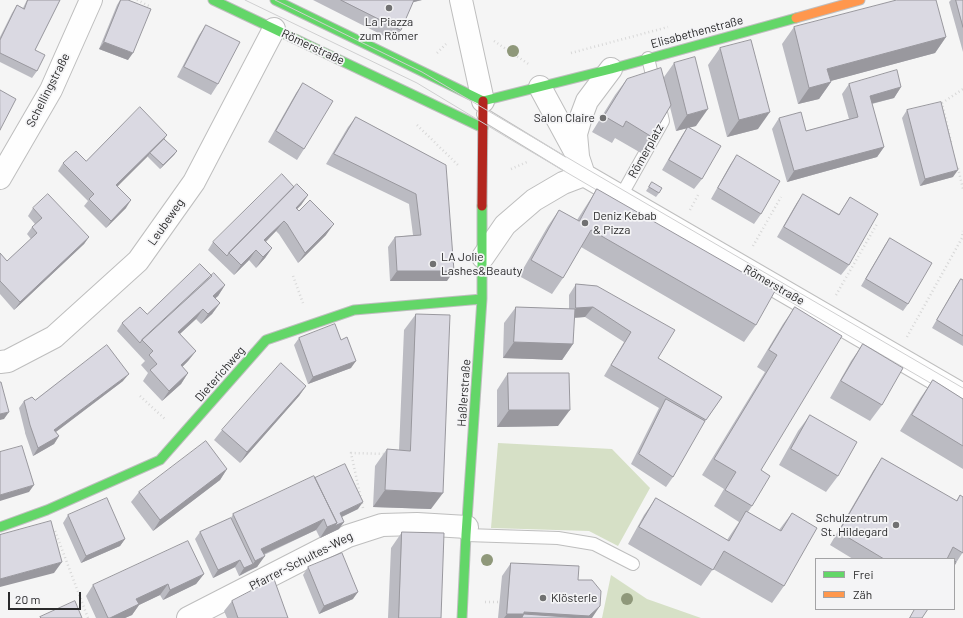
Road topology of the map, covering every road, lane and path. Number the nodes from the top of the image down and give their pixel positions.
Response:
1 (90, 0) edge
2 (137, 0) edge
3 (213, 0) edge
4 (274, 0) edge
5 (460, 0) edge
6 (860, 0) edge
7 (149, 6) dead end
8 (274, 29) junction
9 (460, 37) junction
10 (492, 40) dead end
11 (436, 53) dead end
12 (648, 58) junction
13 (611, 69) junction
14 (537, 77) junction
15 (963, 89) edge
16 (483, 108) junction
17 (415, 122) dead end
18 (483, 128) junction
19 (952, 146) edge
20 (531, 161) dead end
21 (581, 166) junction
22 (958, 168) edge
23 (511, 169) dead end
24 (463, 170) dead end
25 (0, 178) edge
26 (963, 189) edge
27 (621, 196) junction
28 (781, 197) edge
29 (877, 224) edge
30 (963, 232) edge
31 (753, 247) dead end
32 (483, 257) junction
33 (293, 276) dead end
34 (482, 299) junction
35 (825, 315) junction
36 (311, 324) junction
37 (896, 356) junction
38 (0, 362) edge
39 (963, 395) edge
40 (140, 396) dead end
41 (182, 435) junction
42 (389, 454) edge
43 (47, 510) junction
44 (0, 527) edge
45 (368, 530) junction
46 (466, 531) junction
47 (633, 564) dead end
48 (199, 616) edge
49 (88, 618) edge
50 (462, 618) edge

1 - 25 street, Schellingstraße
2 - 7 path
3 - 8 street, Römerstraße
4 - 16 street, Römerstraße
5 - 9 street
6 - 12 street, Elisabethenstraße
8 - 18 street, Römerstraße
8 - 38 street, Leubeweg
9 - 11 path
9 - 16 street
10 - 14 path
12 - 13 street, Elisabethenstraße
12 - 27 lane, Römerplatz
13 - 14 street, Elisabethenstraße
13 - 21 street
14 - 16 street
14 - 21 street
15 - 19 path
16 - 18 street
16 - 21 lane
17 - 24 path
18 - 32 street, Haßlerstraße
20 - 23 path
21 - 27 street, Römerstraße
21 - 32 street
22 - 26 path
27 - 35 street, Römerstraße
28 - 31 path
29 - 35 path
30 - 37 path
32 - 34 street, Haßlerstraße
33 - 36 path
34 - 36 street, Dieterichweg
34 - 46 street, Haßlerstraße
35 - 37 street, Römerstraße
36 - 41 street, Dieterichweg
37 - 39 street, Römerstraße
40 - 41 path
41 - 43 street, Dieterichweg
42 - 45 path
43 - 44 street, Dieterichweg
43 - 49 path
45 - 46 street, Pfarrer-Schultes-Weg
45 - 48 street, Pfarrer-Schultes-Weg
46 - 47 lane
46 - 50 street, Haßlerstraße

